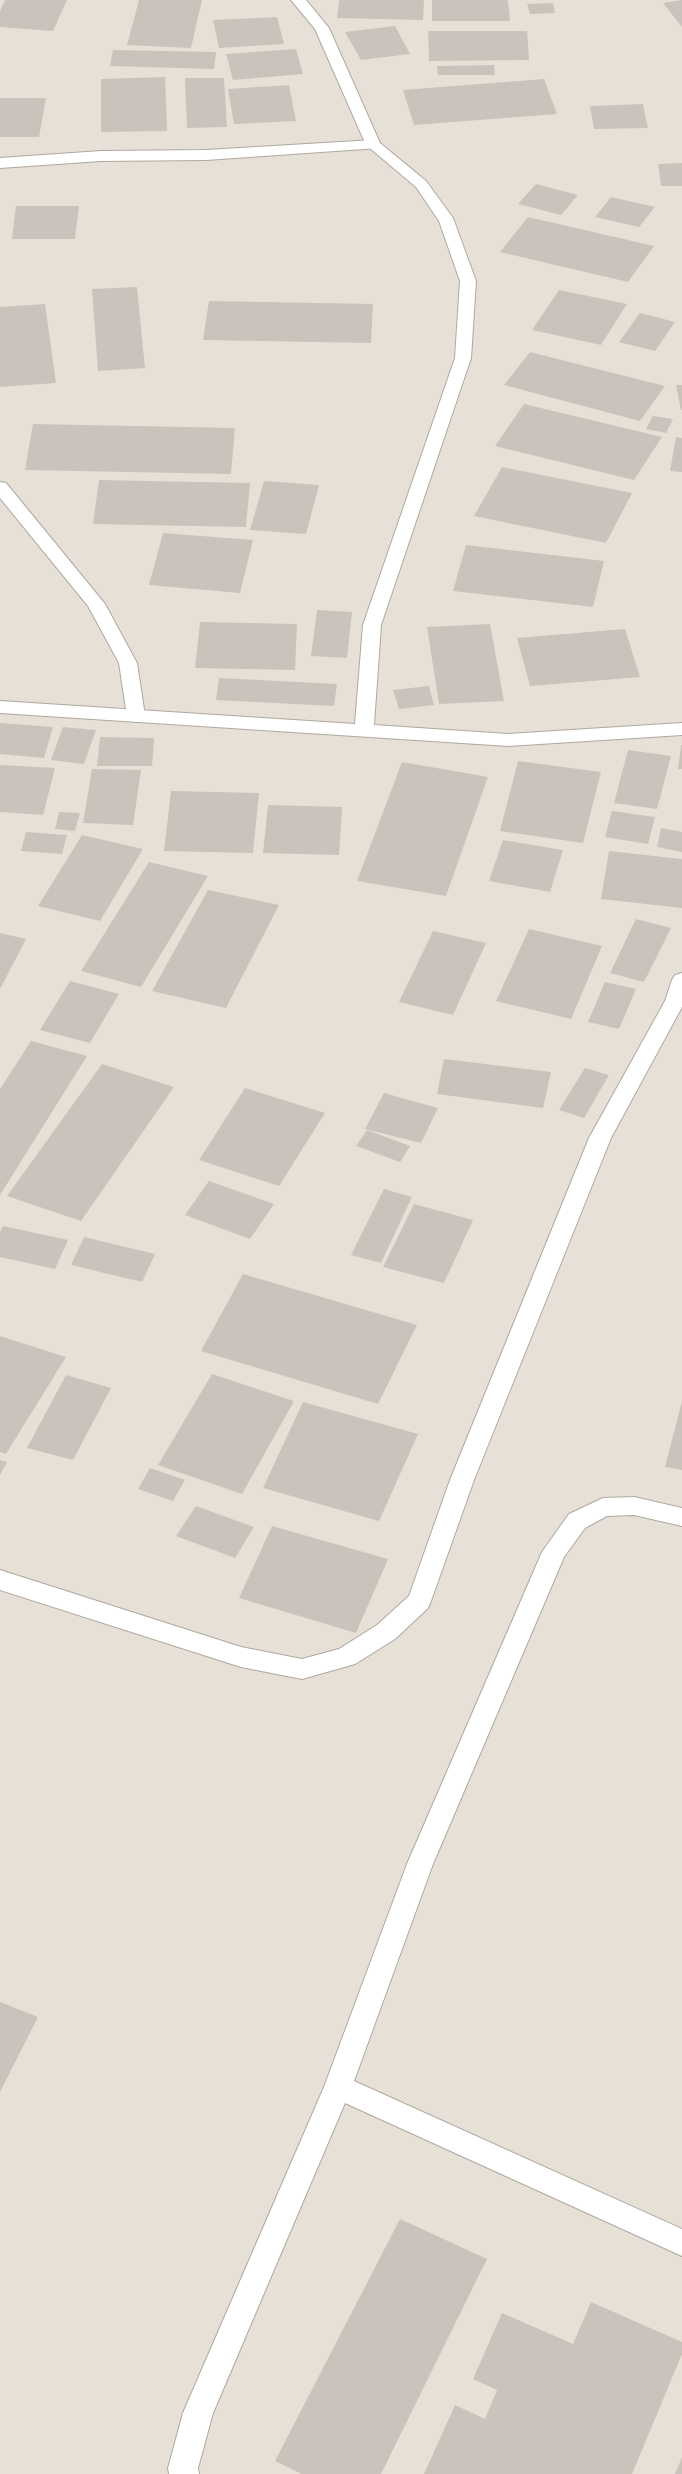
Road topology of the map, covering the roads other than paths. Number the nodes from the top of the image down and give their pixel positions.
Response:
1 (298, 0) edge
2 (374, 145) junction
3 (0, 163) edge
4 (0, 487) edge
5 (0, 707) edge
6 (136, 716) junction
7 (364, 729) junction
8 (682, 729) edge
9 (682, 980) edge
10 (682, 1517) edge
11 (0, 1580) edge
12 (338, 2087) junction
13 (682, 2243) edge
14 (184, 2474) edge

1 - 2 street
2 - 3 street
2 - 7 street
4 - 6 street
5 - 6 street
6 - 7 street
7 - 8 street
9 - 11 street
10 - 12 street
12 - 13 street
12 - 14 street

